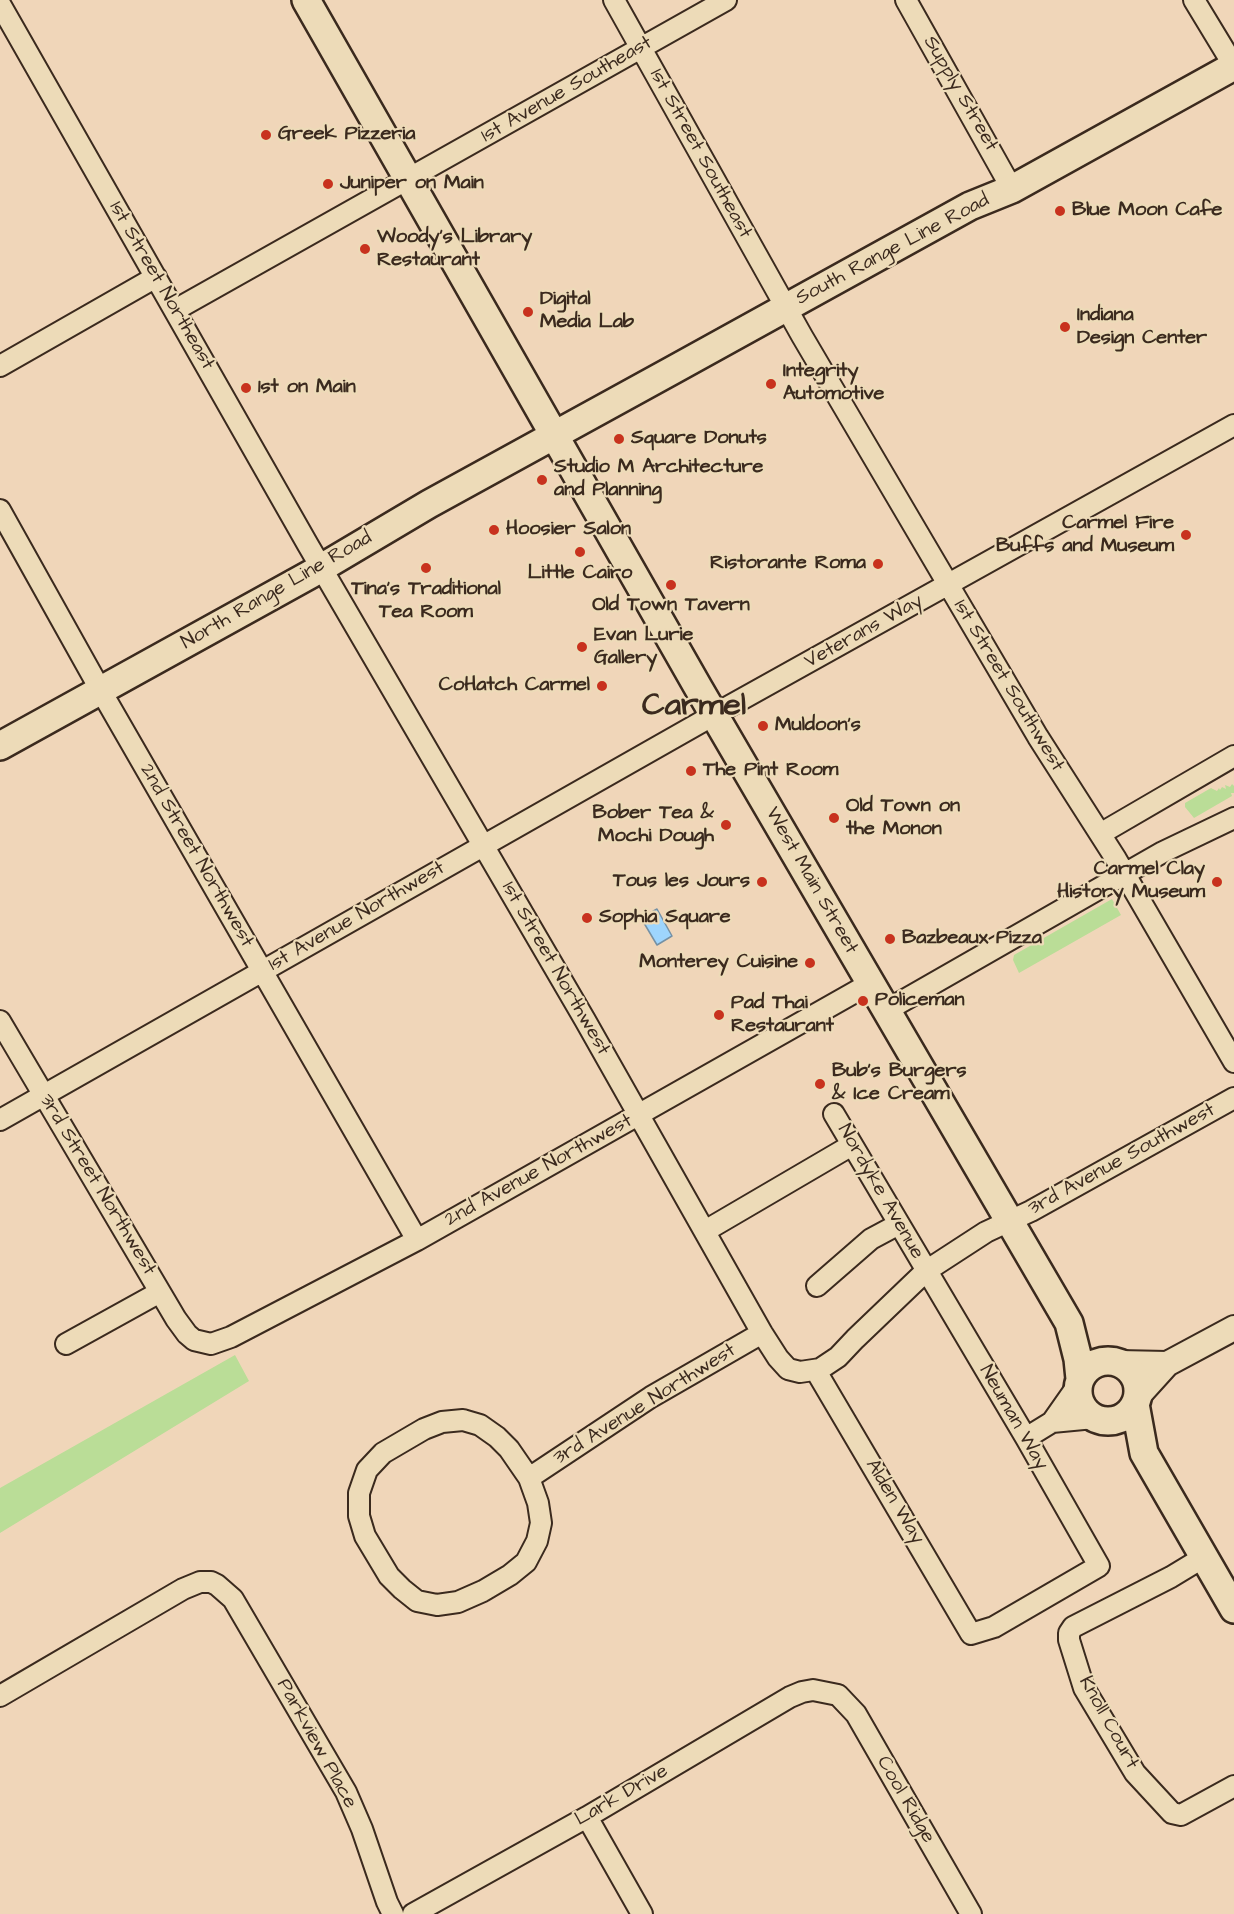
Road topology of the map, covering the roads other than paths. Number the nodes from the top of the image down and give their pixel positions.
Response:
1 (306, 0) edge
2 (614, 0) edge
3 (726, 0) edge
4 (906, 0) edge
5 (1194, 0) edge
6 (0, 4) edge
7 (6, 31) edge
8 (641, 48) junction
9 (1234, 66) edge
10 (408, 179) junction
11 (1012, 189) junction
12 (156, 278) junction
13 (786, 308) junction
14 (175, 310) junction
15 (0, 366) edge
16 (1234, 425) edge
17 (553, 436) junction
18 (0, 510) edge
19 (322, 567) junction
20 (948, 585) junction
21 (101, 691) junction
22 (714, 715) junction
23 (0, 746) edge
24 (1234, 756) edge
25 (1234, 818) edge
26 (1100, 834) junction
27 (483, 846) junction
28 (1125, 875) junction
29 (262, 971) junction
30 (871, 983) junction
31 (887, 1010) junction
32 (0, 1021) edge
33 (1234, 1062) edge
34 (43, 1095) junction
35 (1234, 1098) edge
36 (834, 1114) dead end
37 (639, 1115) junction
38 (0, 1120) edge
39 (852, 1145) junction
40 (1009, 1221) junction
41 (898, 1224) junction
42 (705, 1231) junction
43 (417, 1240) junction
44 (926, 1270) junction
45 (817, 1286) dead end
46 (160, 1292) junction
47 (1071, 1326) junction
48 (1234, 1328) edge
49 (762, 1333) junction
50 (201, 1343) joint
51 (66, 1344) dead end
52 (1115, 1362) junction
53 (1167, 1364) junction
54 (816, 1371) junction
55 (1079, 1382) junction
56 (1136, 1400) junction
57 (1096, 1419) junction
58 (1052, 1422) junction
59 (1026, 1438) junction
60 (1144, 1453) junction
61 (529, 1478) junction
62 (1204, 1557) junction
63 (1099, 1566) joint
64 (1234, 1609) edge
65 (833, 1693) joint
66 (0, 1696) edge
67 (1234, 1786) edge
68 (587, 1817) junction
69 (393, 1914) edge
70 (413, 1914) edge
71 (642, 1914) edge
72 (971, 1914) edge

1 - 10 main road, West Main Street
2 - 8 street, 1st Street Southeast
3 - 8 street, 1st Avenue Southeast
4 - 11 street, Supply Street
5 - 9 street
6 - 7 street, 1st Street Northeast
7 - 12 street, 1st Street Northeast
8 - 10 street, 1st Avenue Southeast
8 - 13 street, 1st Street Southeast
9 - 11 main road, South Range Line Road
10 - 14 street, 1st Avenue Southeast
10 - 17 main road, West Main Street
11 - 13 main road, South Range Line Road
12 - 14 street, 1st Street Northeast
12 - 15 street
13 - 17 main road, South Range Line Road
13 - 20 street, 1st Street Southwest
14 - 19 street, 1st Street Northeast
16 - 20 street, Veterans Way
17 - 19 main road, North Range Line Road
17 - 22 main road, West Main Street
18 - 21 street, 2nd Street Northwest
19 - 21 main road, North Range Line Road
19 - 27 street, 1st Street Northwest
20 - 22 street, Veterans Way
20 - 26 street, 1st Street Southwest
21 - 23 main road, North Range Line Road
21 - 29 street, 2nd Street Northwest
22 - 27 street, 1st Avenue Northwest
22 - 30 main road, West Main Street
24 - 26 street
25 - 28 street
26 - 28 street, 1st Street Southwest
27 - 29 street, 1st Avenue Northwest
27 - 37 street, 1st Street Northwest
28 - 31 street
28 - 33 street, 1st Street Southwest
29 - 34 street, 1st Avenue Northwest
29 - 43 street, 2nd Street Northwest
30 - 31 main road, West Main Street
30 - 37 street, 2nd Avenue Northwest
31 - 40 main road, West Main Street
32 - 34 street, 3rd Street Northwest
34 - 38 street, 1st Avenue Northwest
34 - 46 street, 3rd Street Northwest
35 - 40 street, 3rd Avenue Southwest
36 - 39 street, Nordyke Avenue
37 - 42 street, 1st Street Northwest
37 - 43 street, 2nd Avenue Northwest
39 - 41 street, Nordyke Avenue
39 - 42 street
40 - 44 street
40 - 47 main road, West Main Street
41 - 44 street, Nordyke Avenue
41 - 45 street
42 - 49 street, 1st Street Northwest
43 - 50 street, 2nd Avenue Northwest
44 - 54 street
44 - 59 street, Neuman Way
46 - 50 street, 3rd Street Northwest
46 - 51 street
47 - 52 main road, West Main Street
47 - 55 main road, West Main Street
48 - 53 street
49 - 54 street, 1st Street Northwest
49 - 61 street, 3rd Avenue Northwest
52 - 53 street
52 - 55 main road
52 - 56 main road
53 - 56 street
54 - 63 street, Alden Way
55 - 57 main road
55 - 58 street
56 - 57 main road
56 - 60 main road
57 - 58 street
57 - 60 main road
58 - 59 street
59 - 63 street, Neuman Way
60 - 62 main road
61 - 61 street
62 - 64 main road
62 - 67 street, Knoll Court
65 - 68 street, Lark Drive
65 - 72 street, Cool Ridge
66 - 69 street, Parkview Place
68 - 70 street, Lark Drive
68 - 71 street

